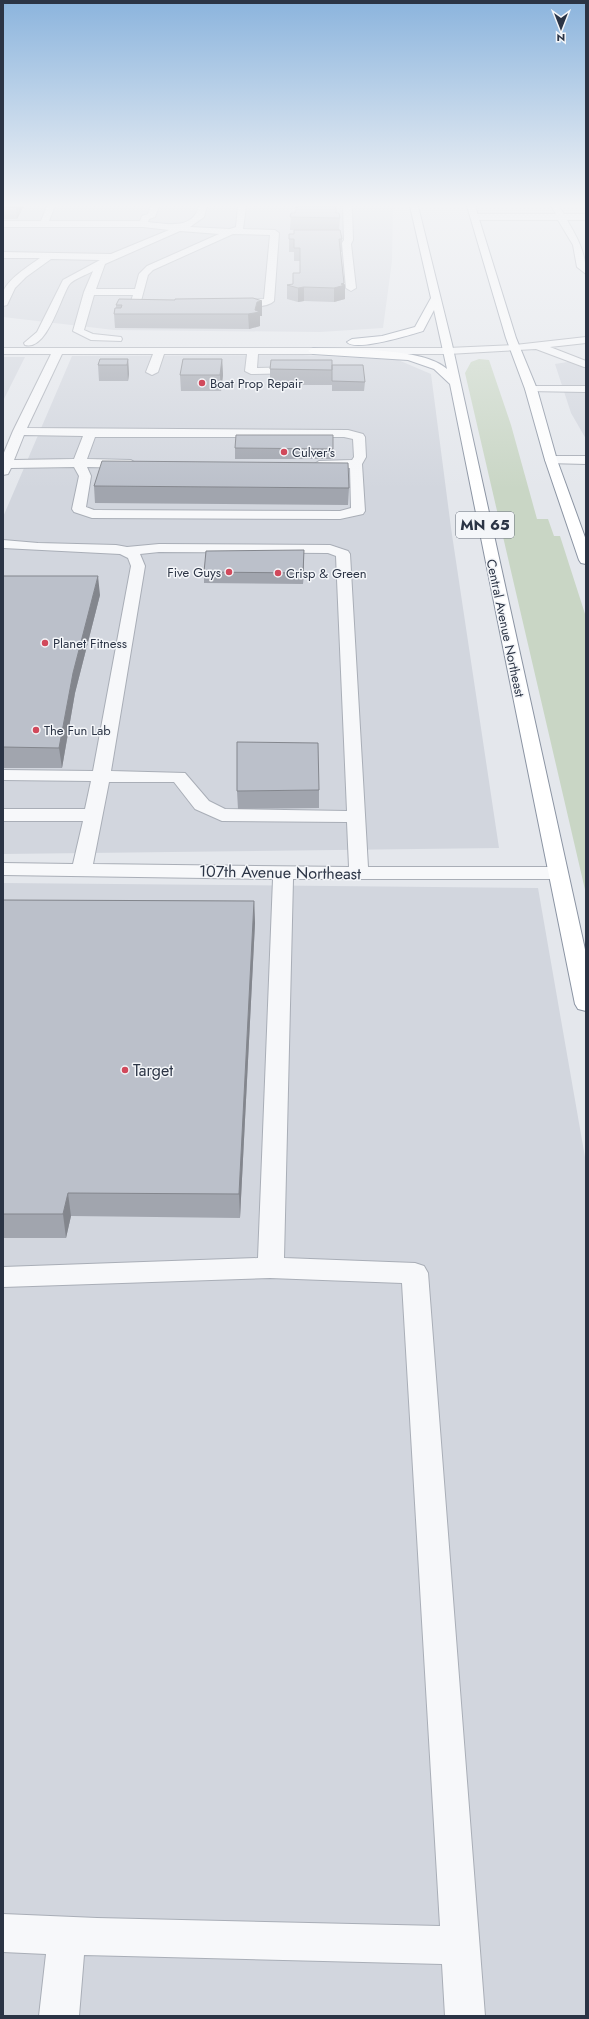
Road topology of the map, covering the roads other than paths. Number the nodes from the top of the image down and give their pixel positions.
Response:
1 (57, 300) edge
2 (87, 300) edge
3 (136, 300) edge
4 (269, 300) edge
5 (434, 300) edge
6 (435, 300) edge
7 (500, 300) edge
8 (175, 304) edge
9 (222, 304) edge
10 (586, 340) edge
11 (3, 343) edge
12 (29, 343) junction
13 (137, 343) junction
14 (336, 344) junction
15 (537, 346) junction
16 (447, 348) junction
17 (515, 348) junction
18 (3, 351) edge
19 (58, 351) junction
20 (159, 352) junction
21 (253, 352) junction
22 (313, 352) junction
23 (585, 367) edge
24 (311, 370) edge
25 (152, 372) dead end
26 (454, 382) junction
27 (531, 389) junction
28 (586, 389) edge
29 (19, 431) junction
30 (90, 433) junction
31 (551, 460) junction
32 (586, 460) edge
33 (79, 463) junction
34 (143, 464) edge
35 (356, 464) junction
36 (310, 465) edge
37 (4, 468) edge
38 (582, 537) edge
39 (3, 544) edge
40 (128, 551) junction
41 (586, 560) edge
42 (3, 776) edge
43 (101, 776) junction
44 (3, 815) edge
45 (93, 815) junction
46 (356, 816) junction
47 (3, 869) edge
48 (82, 870) junction
49 (283, 873) junction
50 (359, 873) junction
51 (557, 873) junction
52 (586, 1004) edge
53 (270, 1268) junction
54 (3, 1277) edge
55 (3, 1933) edge
56 (67, 1936) junction
57 (460, 1945) junction
58 (59, 2016) edge
59 (465, 2016) edge

1 - 12 street
2 - 13 street
3 - 8 street
4 - 9 street
5 - 14 highway
6 - 16 highway, Central Avenue Northeast / MN 65
7 - 17 highway
10 - 15 street
11 - 12 street
12 - 13 street
13 - 14 street
14 - 16 street
15 - 17 street
15 - 23 street
16 - 17 street
16 - 22 street
16 - 26 highway, Central Avenue Northeast / MN 65
17 - 27 highway
18 - 19 street
19 - 20 street
19 - 29 street
20 - 21 street
20 - 25 street
21 - 22 street
21 - 24 street
22 - 26 highway
26 - 51 highway, Central Avenue Northeast / MN 65
27 - 28 street
27 - 31 highway
29 - 30 street
29 - 37 street
30 - 33 street
30 - 35 street
31 - 32 street
31 - 38 highway
33 - 34 street
33 - 35 street
33 - 37 street
35 - 36 street
38 - 41 highway
39 - 40 street
40 - 43 street
40 - 46 street
42 - 43 street
43 - 45 street
43 - 46 street
44 - 45 street
45 - 48 street
46 - 50 street
47 - 48 street, 107th Avenue Northeast
48 - 49 street, 107th Avenue Northeast
49 - 50 street, 107th Avenue Northeast
49 - 53 street
50 - 51 street, 107th Avenue Northeast
51 - 52 highway, Central Avenue Northeast / MN 65
53 - 54 street
53 - 57 street
55 - 56 street
56 - 57 street
56 - 58 street
57 - 59 street

